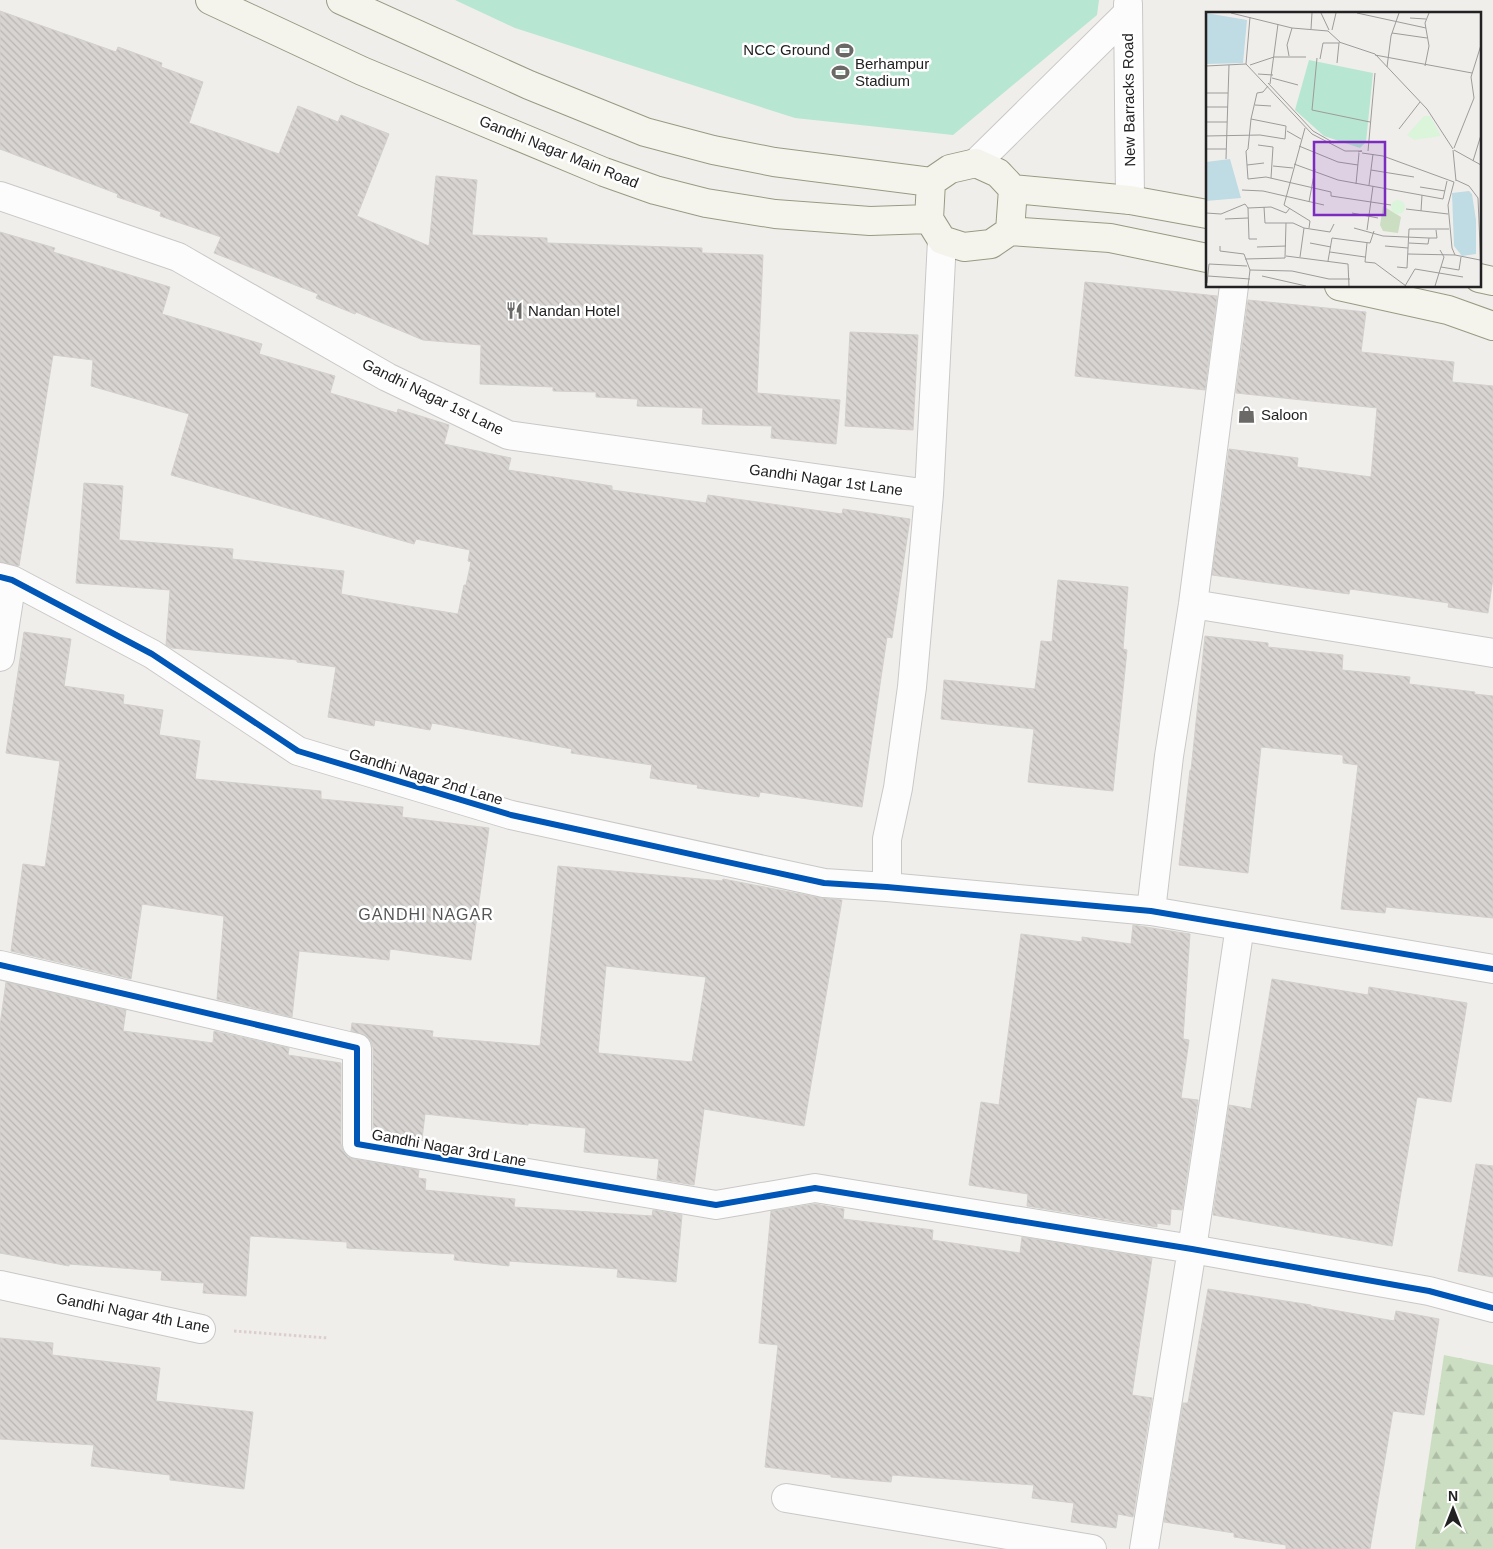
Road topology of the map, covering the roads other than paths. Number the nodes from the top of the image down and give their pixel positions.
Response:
1 (210, 0) edge
2 (341, 0) edge
3 (1128, 7) edge
4 (976, 163) junction
5 (931, 182) junction
6 (1013, 189) junction
7 (0, 196) edge
8 (1130, 200) junction
9 (1206, 214) edge
10 (935, 230) junction
11 (1010, 232) junction
12 (1206, 258) edge
13 (1480, 278) edge
14 (1493, 281) edge
15 (1234, 288) edge
16 (1348, 288) edge
17 (1493, 326) edge
18 (929, 494) junction
19 (6, 578) edge
20 (1192, 604) junction
21 (1493, 653) edge
22 (0, 657) edge
23 (887, 887) junction
24 (1151, 911) junction
25 (1240, 926) junction
26 (0, 965) edge
27 (1493, 969) edge
28 (1192, 1249) junction
29 (0, 1285) edge
30 (1493, 1308) edge
31 (201, 1329) road end
32 (786, 1498) dead end
33 (1092, 1549) edge
34 (1144, 1549) edge

1 - 10 street, Gandhi Nagar Main Road
2 - 5 street
3 - 4 street
3 - 8 street, New Barracks Road
4 - 5 street
4 - 6 street
5 - 10 street
6 - 8 street
6 - 11 street
7 - 18 street, Gandhi Nagar 1st Lane
8 - 9 street
10 - 11 street
10 - 18 street
11 - 12 street
13 - 14 street
15 - 20 street
16 - 17 street
18 - 23 street
19 - 22 street
19 - 23 street, Gandhi Nagar 2nd Lane
20 - 21 street
20 - 24 street
23 - 24 street, Gandhi Nagar 2nd Lane
24 - 25 street, Gandhi Nagar 2nd Lane
25 - 27 street, Gandhi Nagar 2nd Lane
25 - 28 street
26 - 28 street, Gandhi Nagar 3rd Lane
28 - 30 street
28 - 34 street
29 - 31 street, Gandhi Nagar 4th Lane
32 - 33 street

